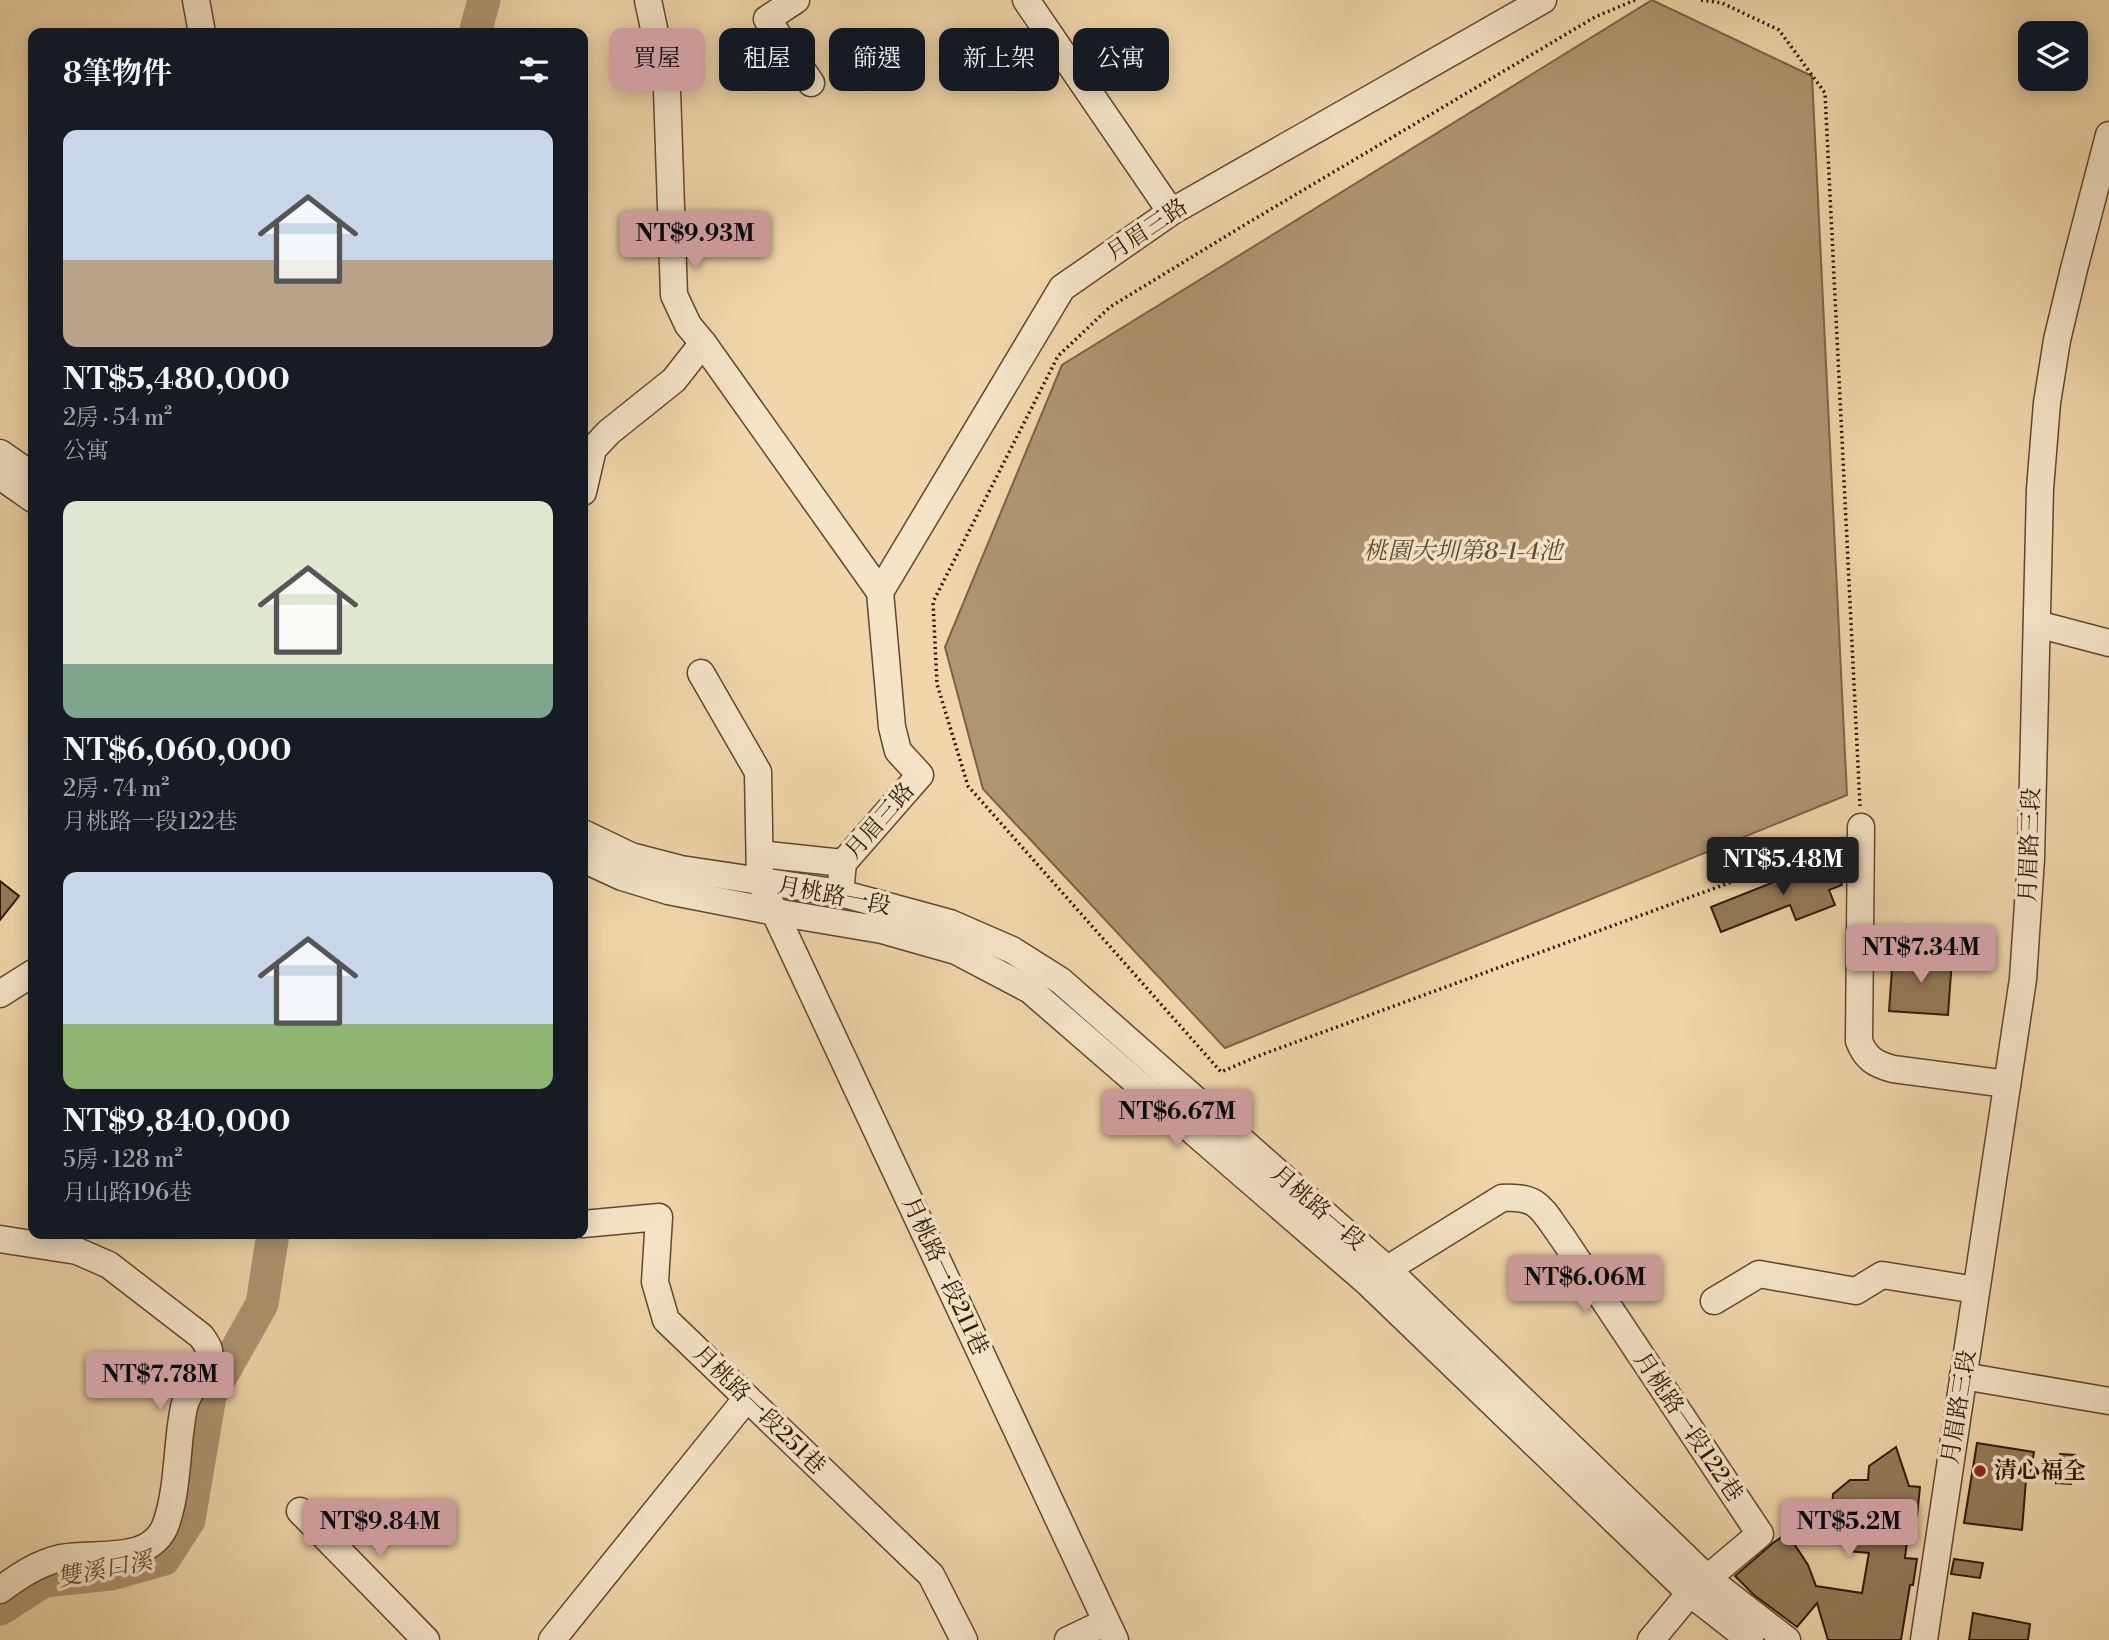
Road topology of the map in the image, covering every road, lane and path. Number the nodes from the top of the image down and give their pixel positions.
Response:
1 (197, 0) edge
2 (648, 0) edge
3 (796, 0) edge
4 (1026, 0) edge
5 (1543, 0) edge
6 (1635, 0) edge
7 (1701, 0) edge
8 (201, 28) edge
9 (773, 28) edge
10 (2109, 135) edge
11 (1171, 212) junction
12 (2098, 223) edge
13 (703, 343) junction
14 (2, 465) edge
15 (588, 470) edge
16 (28, 474) edge
17 (28, 494) edge
18 (880, 592) junction
19 (2037, 624) junction
20 (2109, 643) edge
21 (701, 673) dead end
22 (1861, 827) junction
23 (588, 834) edge
24 (760, 854) junction
25 (588, 861) edge
26 (842, 863) junction
27 (761, 881) junction
28 (840, 892) junction
29 (775, 912) junction
30 (28, 976) edge
31 (0, 994) edge
32 (2007, 1084) junction
33 (588, 1224) edge
34 (0, 1240) edge
35 (1377, 1275) junction
36 (1976, 1290) junction
37 (1714, 1301) dead end
38 (1964, 1376) junction
39 (747, 1398) junction
40 (2109, 1401) edge
41 (300, 1511) dead end
42 (1698, 1586) junction
43 (0, 1590) edge
44 (1111, 1631) edge
45 (426, 1640) edge
46 (552, 1640) edge
47 (964, 1640) edge
48 (1068, 1640) edge
49 (1651, 1640) edge
50 (1750, 1640) edge
51 (1787, 1640) edge
52 (1924, 1640) edge

1 - 8 street
2 - 13 street
3 - 9 street
4 - 11 street
5 - 11 street, 月眉三路
6 - 22 path
7 - 22 path
10 - 12 street, 月眉路三段
11 - 18 street, 月眉三路
12 - 19 street, 月眉路三段
13 - 15 street
13 - 18 street
14 - 16 street
14 - 17 street
18 - 26 street, 月眉三路
19 - 20 street
19 - 32 street, 月眉路三段
21 - 24 street
22 - 32 street
23 - 27 street, 月桃路一段
24 - 26 street
24 - 27 street
25 - 29 street, 月桃路一段
26 - 28 street, 月眉三路
27 - 28 street, 月桃路一段
27 - 29 street, 月桃路一段211巷
28 - 35 street, 月桃路一段
29 - 35 street, 月桃路一段
29 - 44 street, 月桃路一段211巷
30 - 31 street
32 - 36 street, 月眉路三段
33 - 39 street, 月桃路一段251巷
34 - 43 street
35 - 42 street, 月桃路一段
35 - 42 street, 月桃路一段122巷
36 - 37 street
36 - 38 street, 月眉路三段
38 - 40 street
38 - 52 street, 月眉路三段
39 - 46 street
39 - 47 street, 月桃路一段251巷
41 - 45 street
42 - 49 street
42 - 50 street, 月桃路一段
42 - 51 street, 月桃路一段
44 - 48 street

